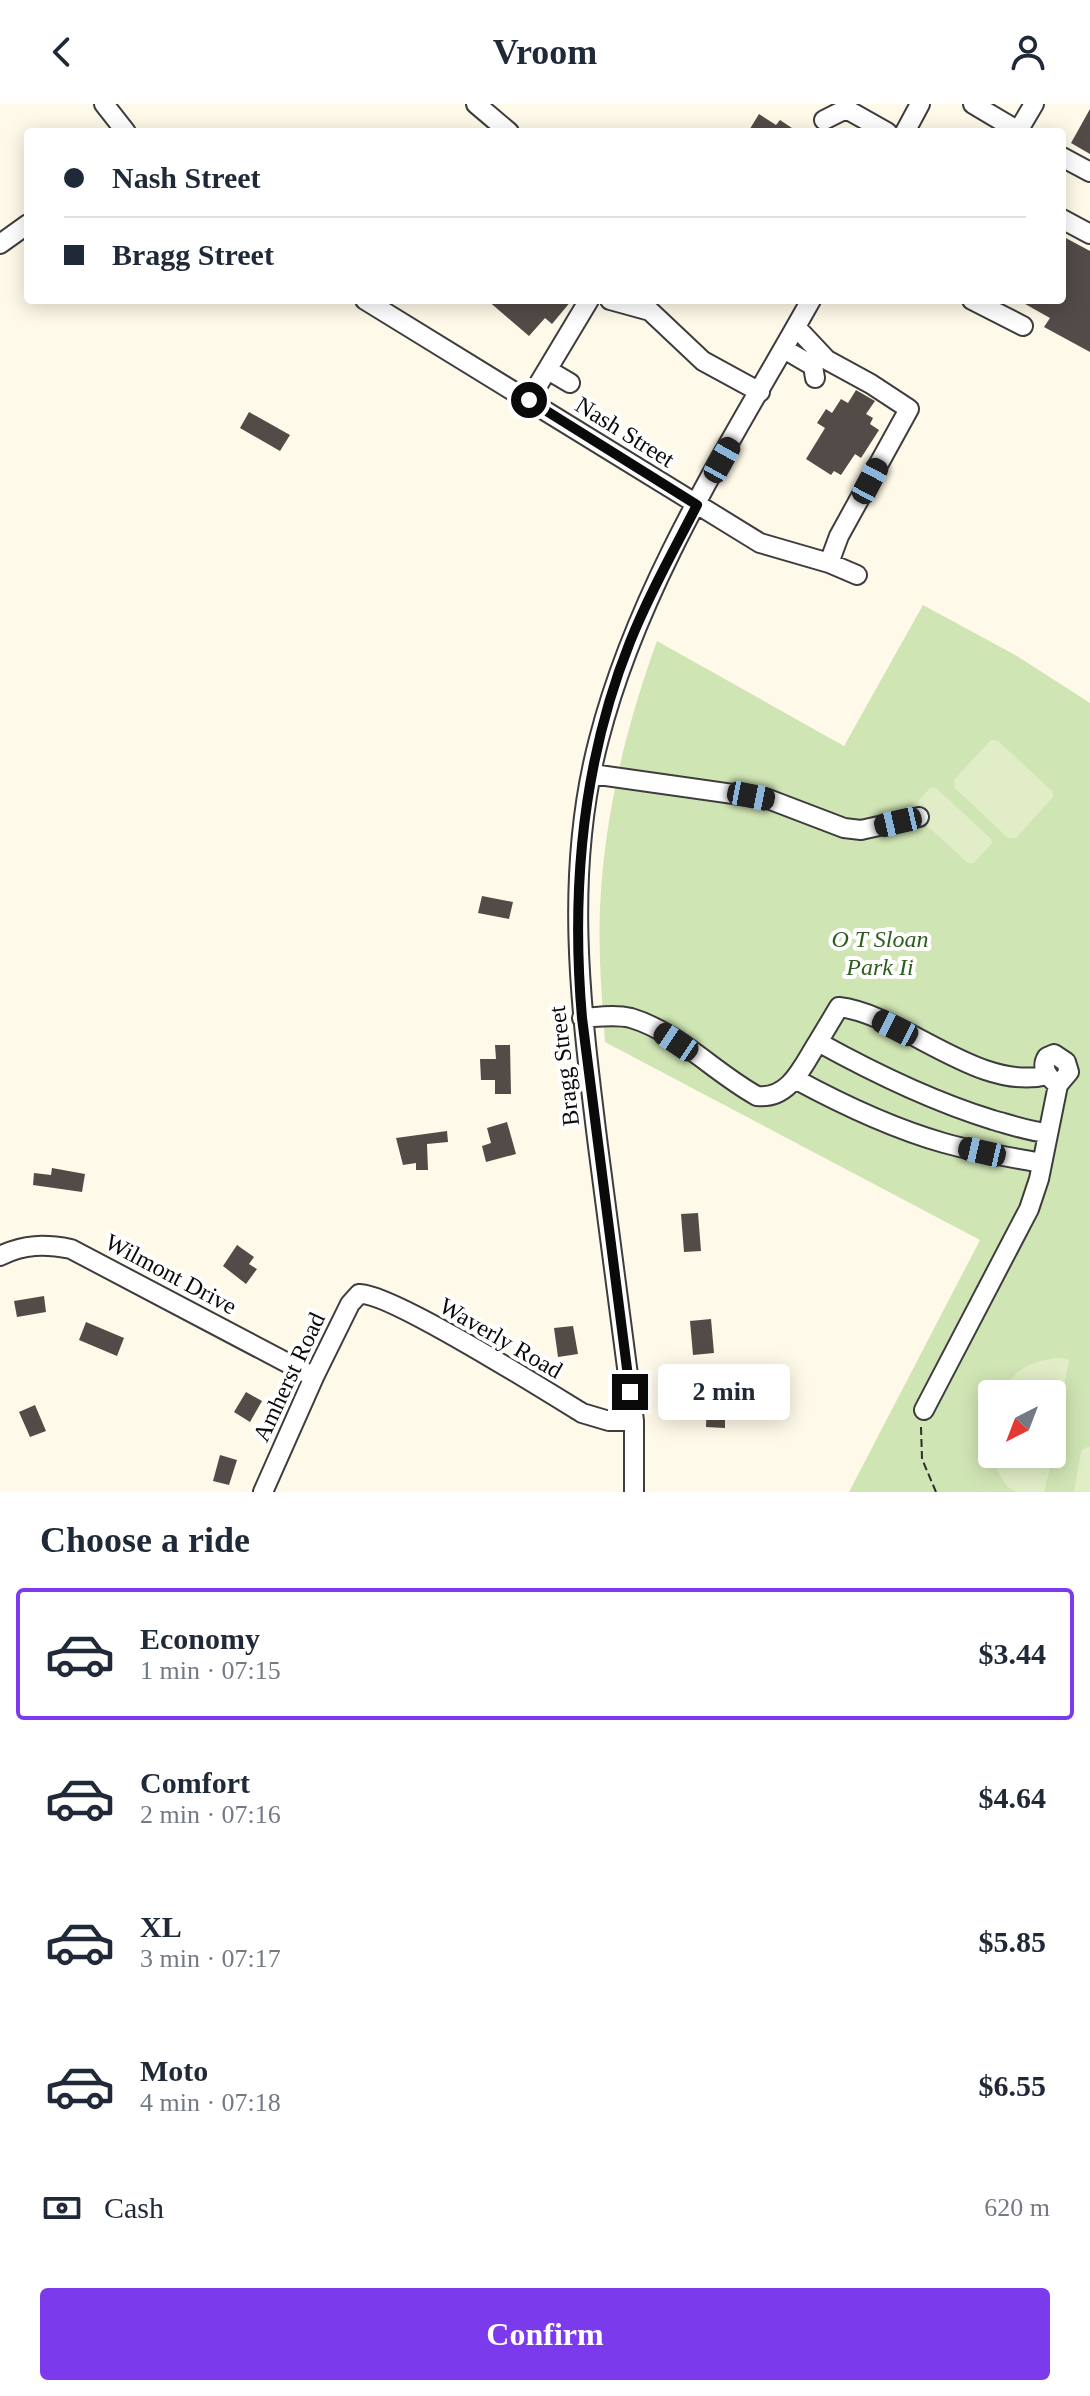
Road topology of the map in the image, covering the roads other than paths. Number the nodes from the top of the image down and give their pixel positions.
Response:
1 (104, 104) edge
2 (476, 104) edge
3 (920, 104) edge
4 (973, 104) edge
5 (1034, 104) edge
6 (824, 120) dead end
7 (123, 128) edge
8 (504, 128) edge
9 (880, 128) edge
10 (907, 128) edge
11 (1014, 128) edge
12 (1021, 128) edge
13 (1066, 159) edge
14 (1090, 172) edge
15 (1066, 221) edge
16 (24, 227) edge
17 (1090, 234) edge
18 (0, 244) edge
19 (372, 304) edge
20 (587, 304) edge
21 (625, 304) edge
22 (809, 304) edge
23 (980, 304) edge
24 (1023, 326) dead end
25 (796, 327) junction
26 (784, 349) junction
27 (827, 360) junction
28 (548, 370) junction
29 (570, 383) dead end
30 (760, 392) junction
31 (529, 400) junction
32 (697, 505) junction
33 (829, 563) junction
34 (857, 575) dead end
35 (592, 774) junction
36 (919, 817) dead end
37 (582, 1018) junction
38 (818, 1042) junction
39 (795, 1079) junction
40 (1047, 1133) junction
41 (1042, 1163) junction
42 (0, 1256) edge
43 (350, 1304) joint
44 (314, 1377) junction
45 (924, 1410) road end
46 (634, 1421) junction
47 (263, 1492) edge
48 (634, 1492) edge

1 - 7 street
2 - 8 street
3 - 10 street
4 - 11 street
5 - 12 street
6 - 9 street
13 - 14 street
15 - 17 street
16 - 18 street
19 - 31 street, Nash Street
20 - 28 street
21 - 30 street
22 - 25 street, Bragg Street
23 - 24 street
25 - 26 street, Bragg Street
25 - 27 street
26 - 27 street
26 - 30 street, Bragg Street
27 - 33 street
28 - 29 street
28 - 31 street
30 - 32 street, Bragg Street
31 - 32 street, Nash Street
32 - 33 street, Nash Street
32 - 35 street, Bragg Street
33 - 34 street, Nash Street
35 - 36 street
35 - 37 street, Bragg Street
37 - 39 street
37 - 46 street, Bragg Street
38 - 39 street
38 - 40 street
38 - 40 street
39 - 41 street
40 - 41 street
41 - 45 street
42 - 44 street, Wilmont Drive
43 - 44 street, Amherst Road
43 - 46 street, Waverly Road
44 - 47 street, Amherst Road
46 - 48 street, Bragg Street

